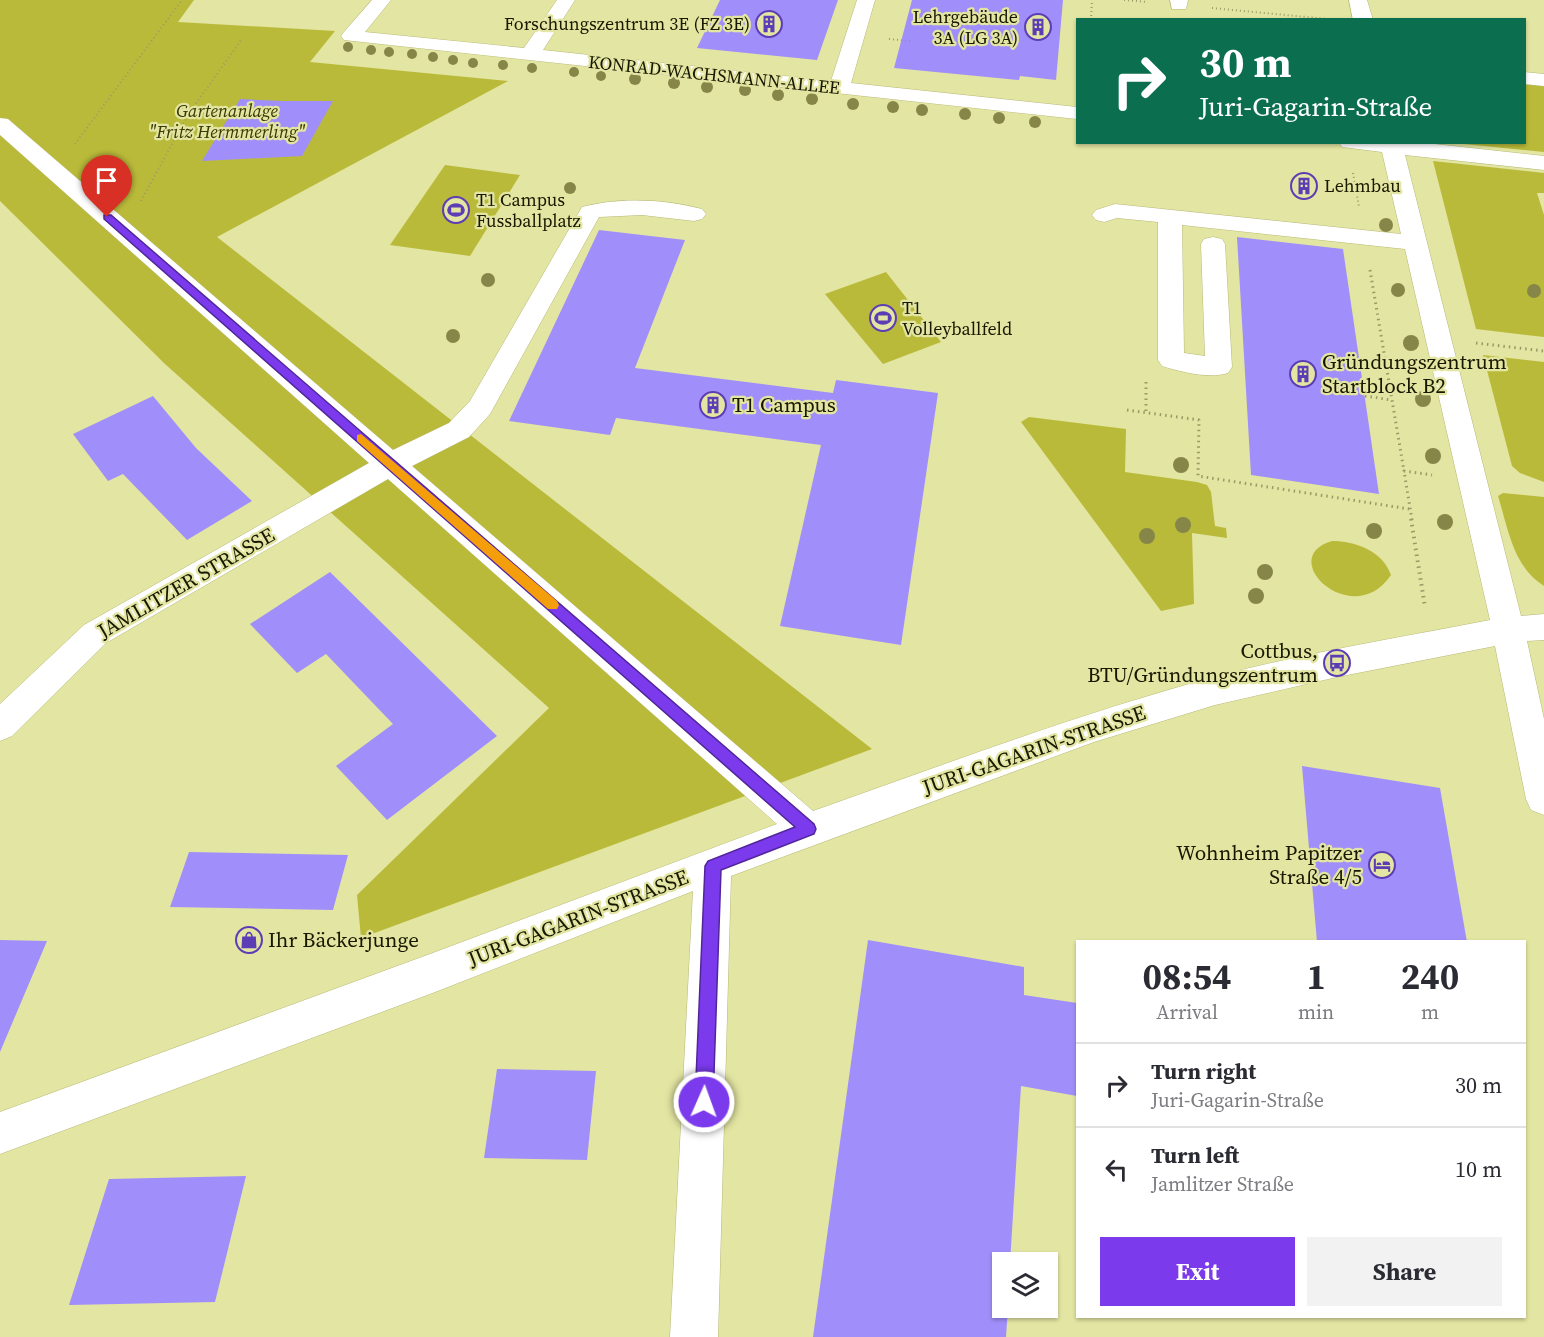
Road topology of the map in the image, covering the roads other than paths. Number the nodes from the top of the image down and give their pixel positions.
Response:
1 (382, 0) edge
2 (566, 0) edge
3 (866, 0) edge
4 (1358, 0) edge
5 (1362, 18) edge
6 (530, 55) junction
7 (1526, 78) edge
8 (1544, 80) edge
9 (839, 88) junction
10 (1076, 113) edge
11 (0, 124) edge
12 (1391, 145) edge
13 (1544, 163) edge
14 (694, 214) dead end
15 (1104, 215) dead end
16 (1170, 216) junction
17 (1414, 243) junction
18 (1213, 244) dead end
19 (391, 464) junction
20 (1544, 627) edge
21 (1508, 630) junction
22 (0, 726) edge
23 (1544, 799) edge
24 (808, 829) junction
25 (713, 866) junction
26 (0, 1133) edge
27 (694, 1337) edge

1 - 6 street, KONRAD-WACHSMANN-ALLEE
2 - 6 street
3 - 9 street
4 - 5 street
6 - 9 street, KONRAD-WACHSMANN-ALLEE
7 - 8 street
9 - 10 street, KONRAD-WACHSMANN-ALLEE
11 - 19 street
12 - 13 street
12 - 17 street
14 - 19 street, JAMLITZER STRASSE
15 - 16 street
16 - 17 street
16 - 18 street
17 - 21 street
19 - 22 street, JAMLITZER STRASSE
19 - 24 street
20 - 21 street, JURI-GAGARIN-STRASSE
21 - 23 street
21 - 24 street, JURI-GAGARIN-STRASSE
24 - 25 street, JURI-GAGARIN-STRASSE
25 - 26 street, JURI-GAGARIN-STRASSE
25 - 27 street

